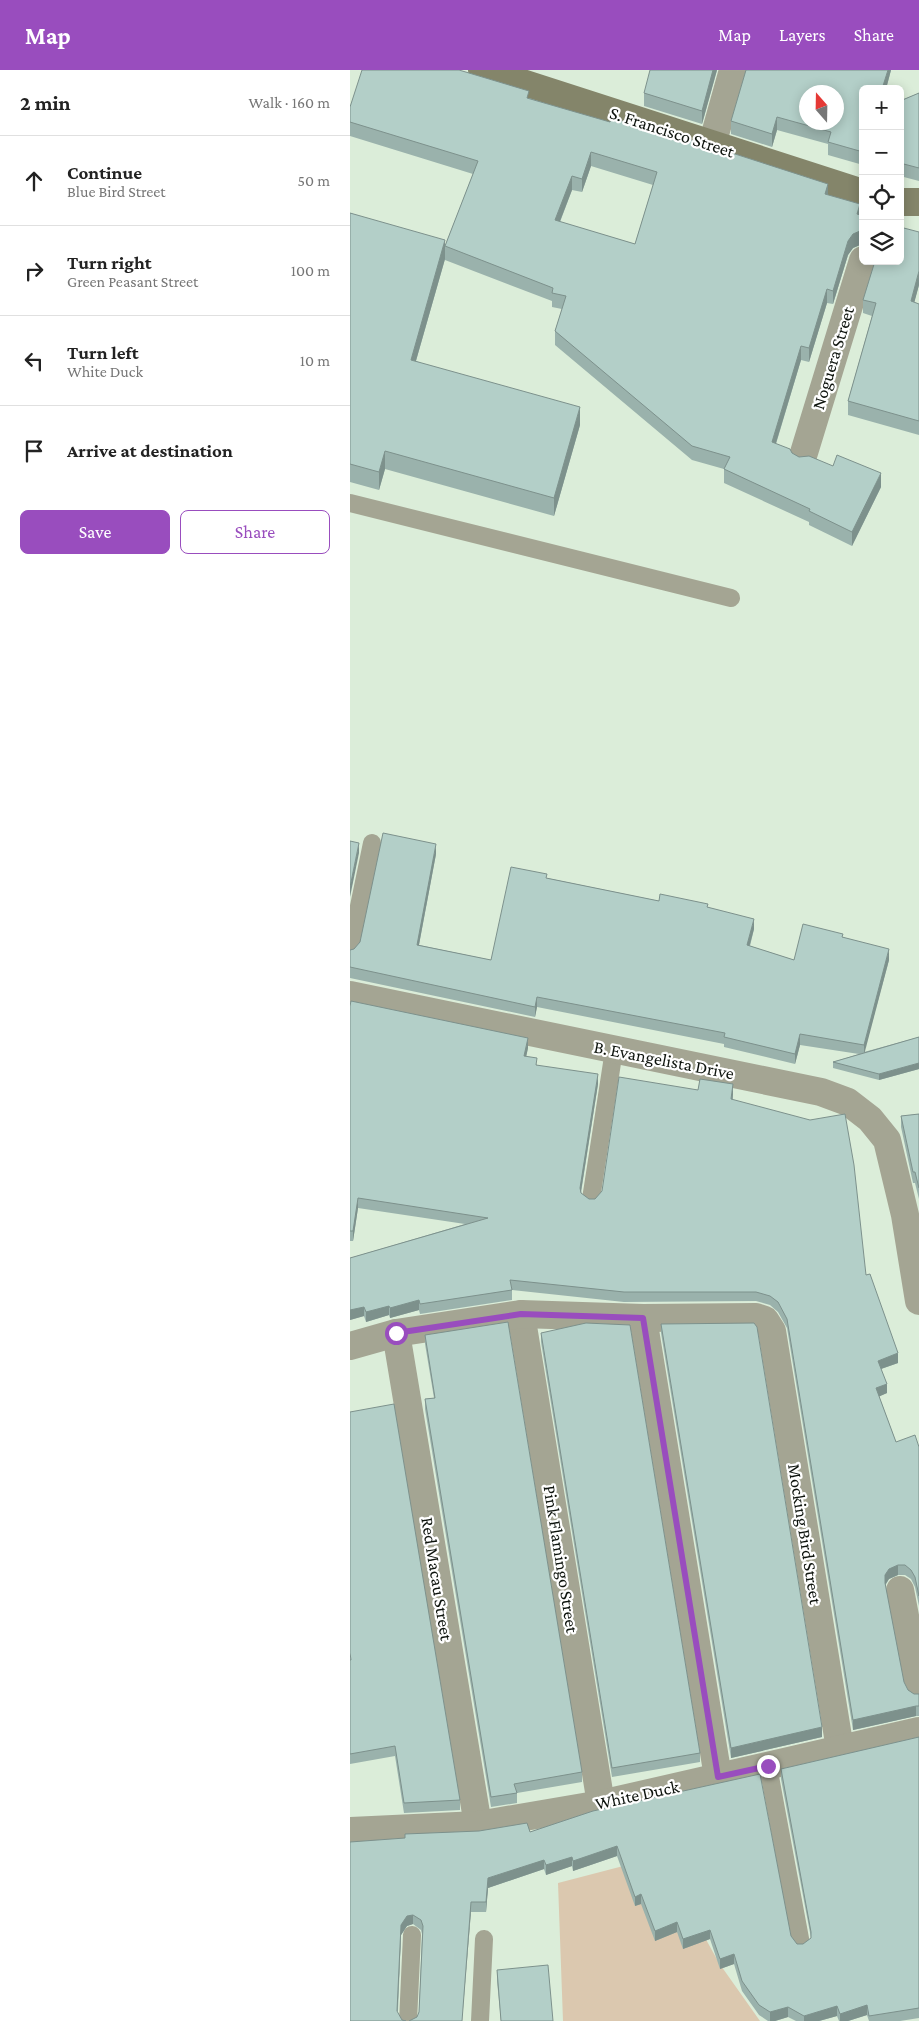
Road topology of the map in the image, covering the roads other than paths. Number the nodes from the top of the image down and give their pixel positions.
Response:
1 (482, 70) edge
2 (733, 70) edge
3 (712, 145) junction
4 (859, 192) edge
5 (904, 202) edge
6 (919, 202) edge
7 (861, 265) edge
8 (803, 456) edge
9 (350, 502) edge
10 (730, 598) dead end
11 (372, 843) dead end
12 (350, 950) edge
13 (350, 996) edge
14 (614, 1050) junction
15 (591, 1199) edge
16 (919, 1302) edge
17 (521, 1314) junction
18 (643, 1318) junction
19 (396, 1333) junction
20 (350, 1346) edge
21 (900, 1590) dead end
22 (919, 1689) edge
23 (919, 1731) edge
24 (840, 1749) junction
25 (768, 1766) junction
26 (718, 1777) junction
27 (601, 1804) junction
28 (478, 1825) junction
29 (350, 1830) edge
30 (412, 1936) dead end
31 (484, 1939) dead end
32 (801, 1944) edge
33 (408, 2021) edge
34 (480, 2021) edge

1 - 3 street, S. Francisco Street
2 - 3 street
3 - 4 street, S. Francisco Street
5 - 6 street
7 - 8 street, Noguera Street
9 - 10 lane
11 - 12 lane
13 - 14 street, B. Evangelista Drive
14 - 15 lane
14 - 16 street, B. Evangelista Drive
17 - 18 street
17 - 19 street
17 - 27 street, Pink Flamingo Street
18 - 24 street, Mocking Bird Street
18 - 26 street
19 - 20 street
19 - 28 street, Red Macau Street
21 - 22 street
23 - 24 street, White Duck
24 - 25 street, White Duck
25 - 26 street, White Duck
25 - 32 lane
26 - 27 street, White Duck
27 - 28 street, White Duck
28 - 29 street, White Duck
30 - 33 lane
31 - 34 lane

